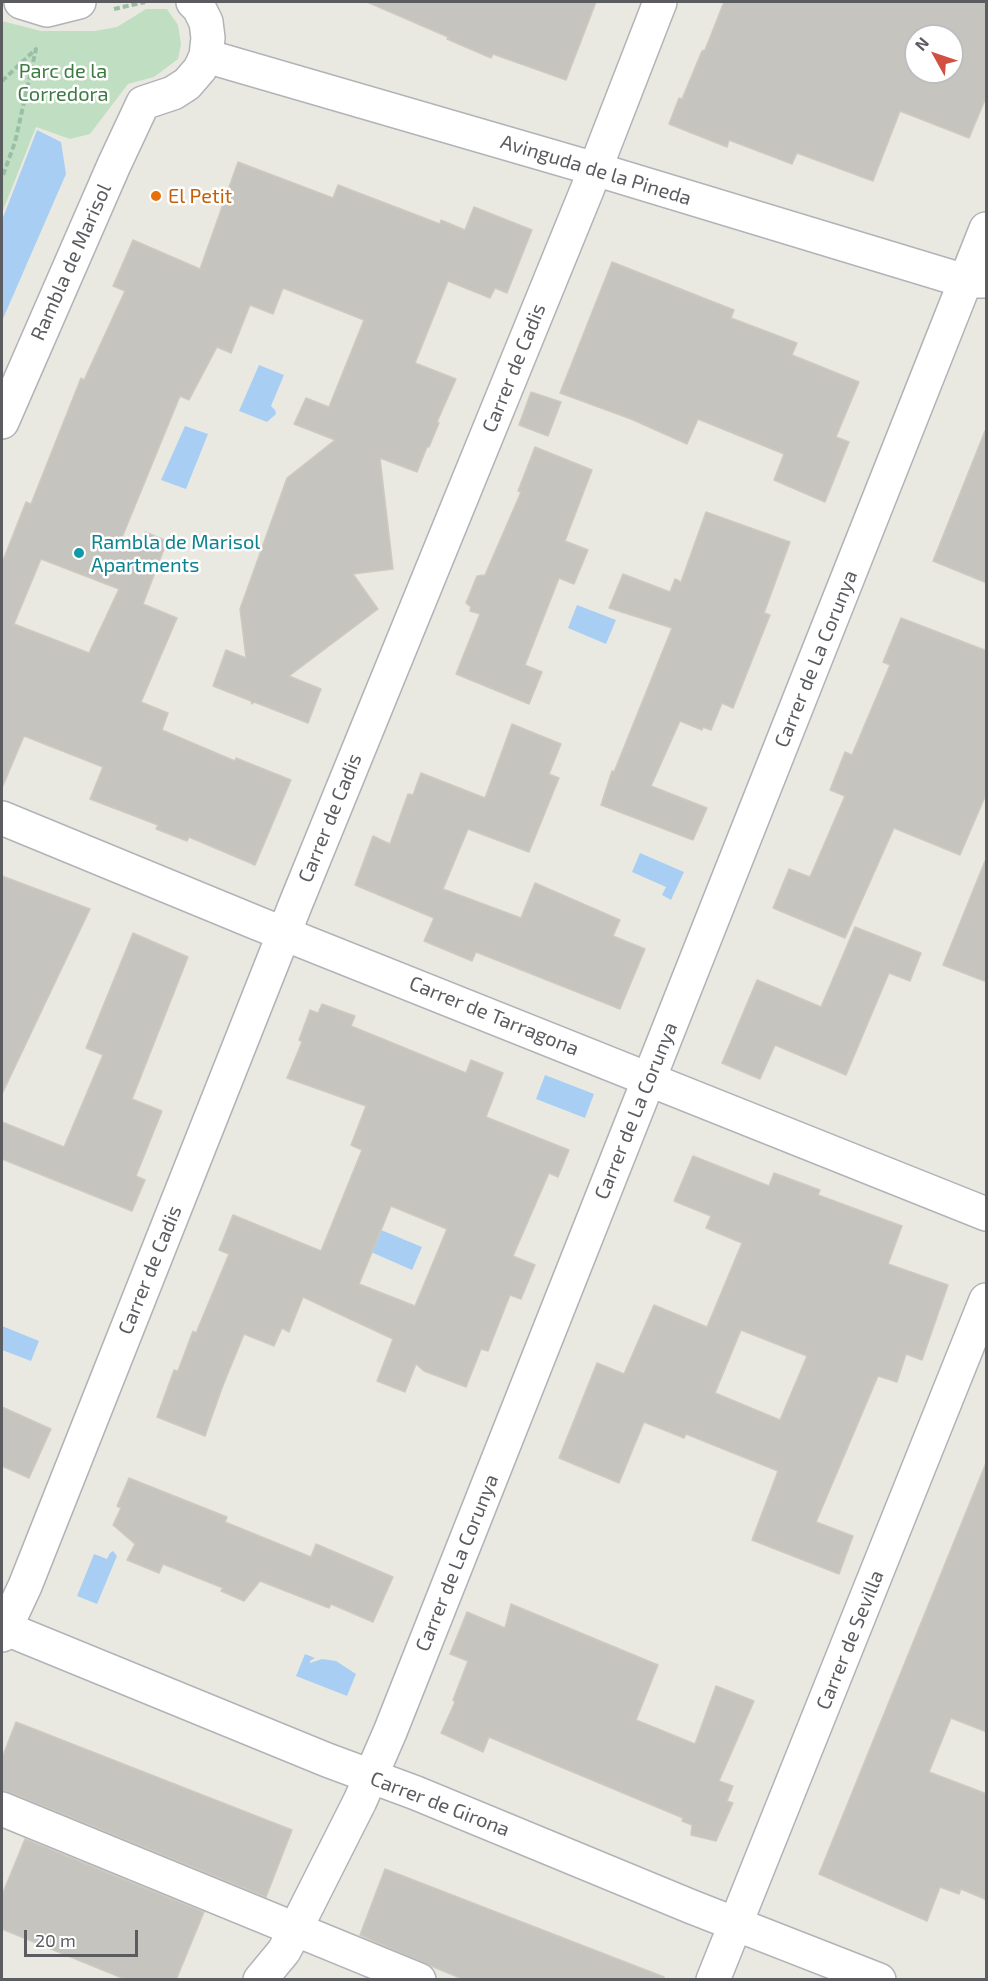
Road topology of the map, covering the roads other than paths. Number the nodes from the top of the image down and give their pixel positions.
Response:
1 (21, 2) edge
2 (79, 2) edge
3 (193, 2) edge
4 (660, 2) edge
5 (206, 56) junction
6 (595, 169) junction
7 (987, 229) edge
8 (976, 281) edge
9 (2, 422) edge
10 (2, 818) edge
11 (285, 933) junction
12 (649, 1078) junction
13 (987, 1214) edge
14 (987, 1300) edge
15 (2, 1630) edge
16 (369, 1777) junction
17 (2, 1809) edge
18 (736, 1924) junction
19 (295, 1930) junction
20 (260, 1980) edge
21 (419, 1980) edge
22 (713, 1980) edge
23 (879, 1980) edge

1 - 2 street
3 - 5 street
4 - 6 street, Carrer de Cadis
5 - 6 street, Avinguda de la Pineda
5 - 9 street, Rambla de Marisol
6 - 8 street, Avinguda de la Pineda
6 - 11 street, Carrer de Cadis
7 - 8 street, Carrer de La Corunya
8 - 12 street, Carrer de La Corunya
10 - 11 street, Carrer de Tarragona
11 - 12 street, Carrer de Tarragona
11 - 15 street, Carrer de Cadis
12 - 13 street, Carrer de Tarragona
12 - 16 street, Carrer de La Corunya
14 - 18 street, Carrer de Sevilla
15 - 16 street, Carrer de Girona
16 - 18 street, Carrer de Girona
16 - 19 street, Carrer de La Corunya
17 - 19 street
18 - 22 street, Carrer de Sevilla
18 - 23 street, Carrer de Girona
19 - 20 street, Carrer de La Corunya
19 - 21 street

